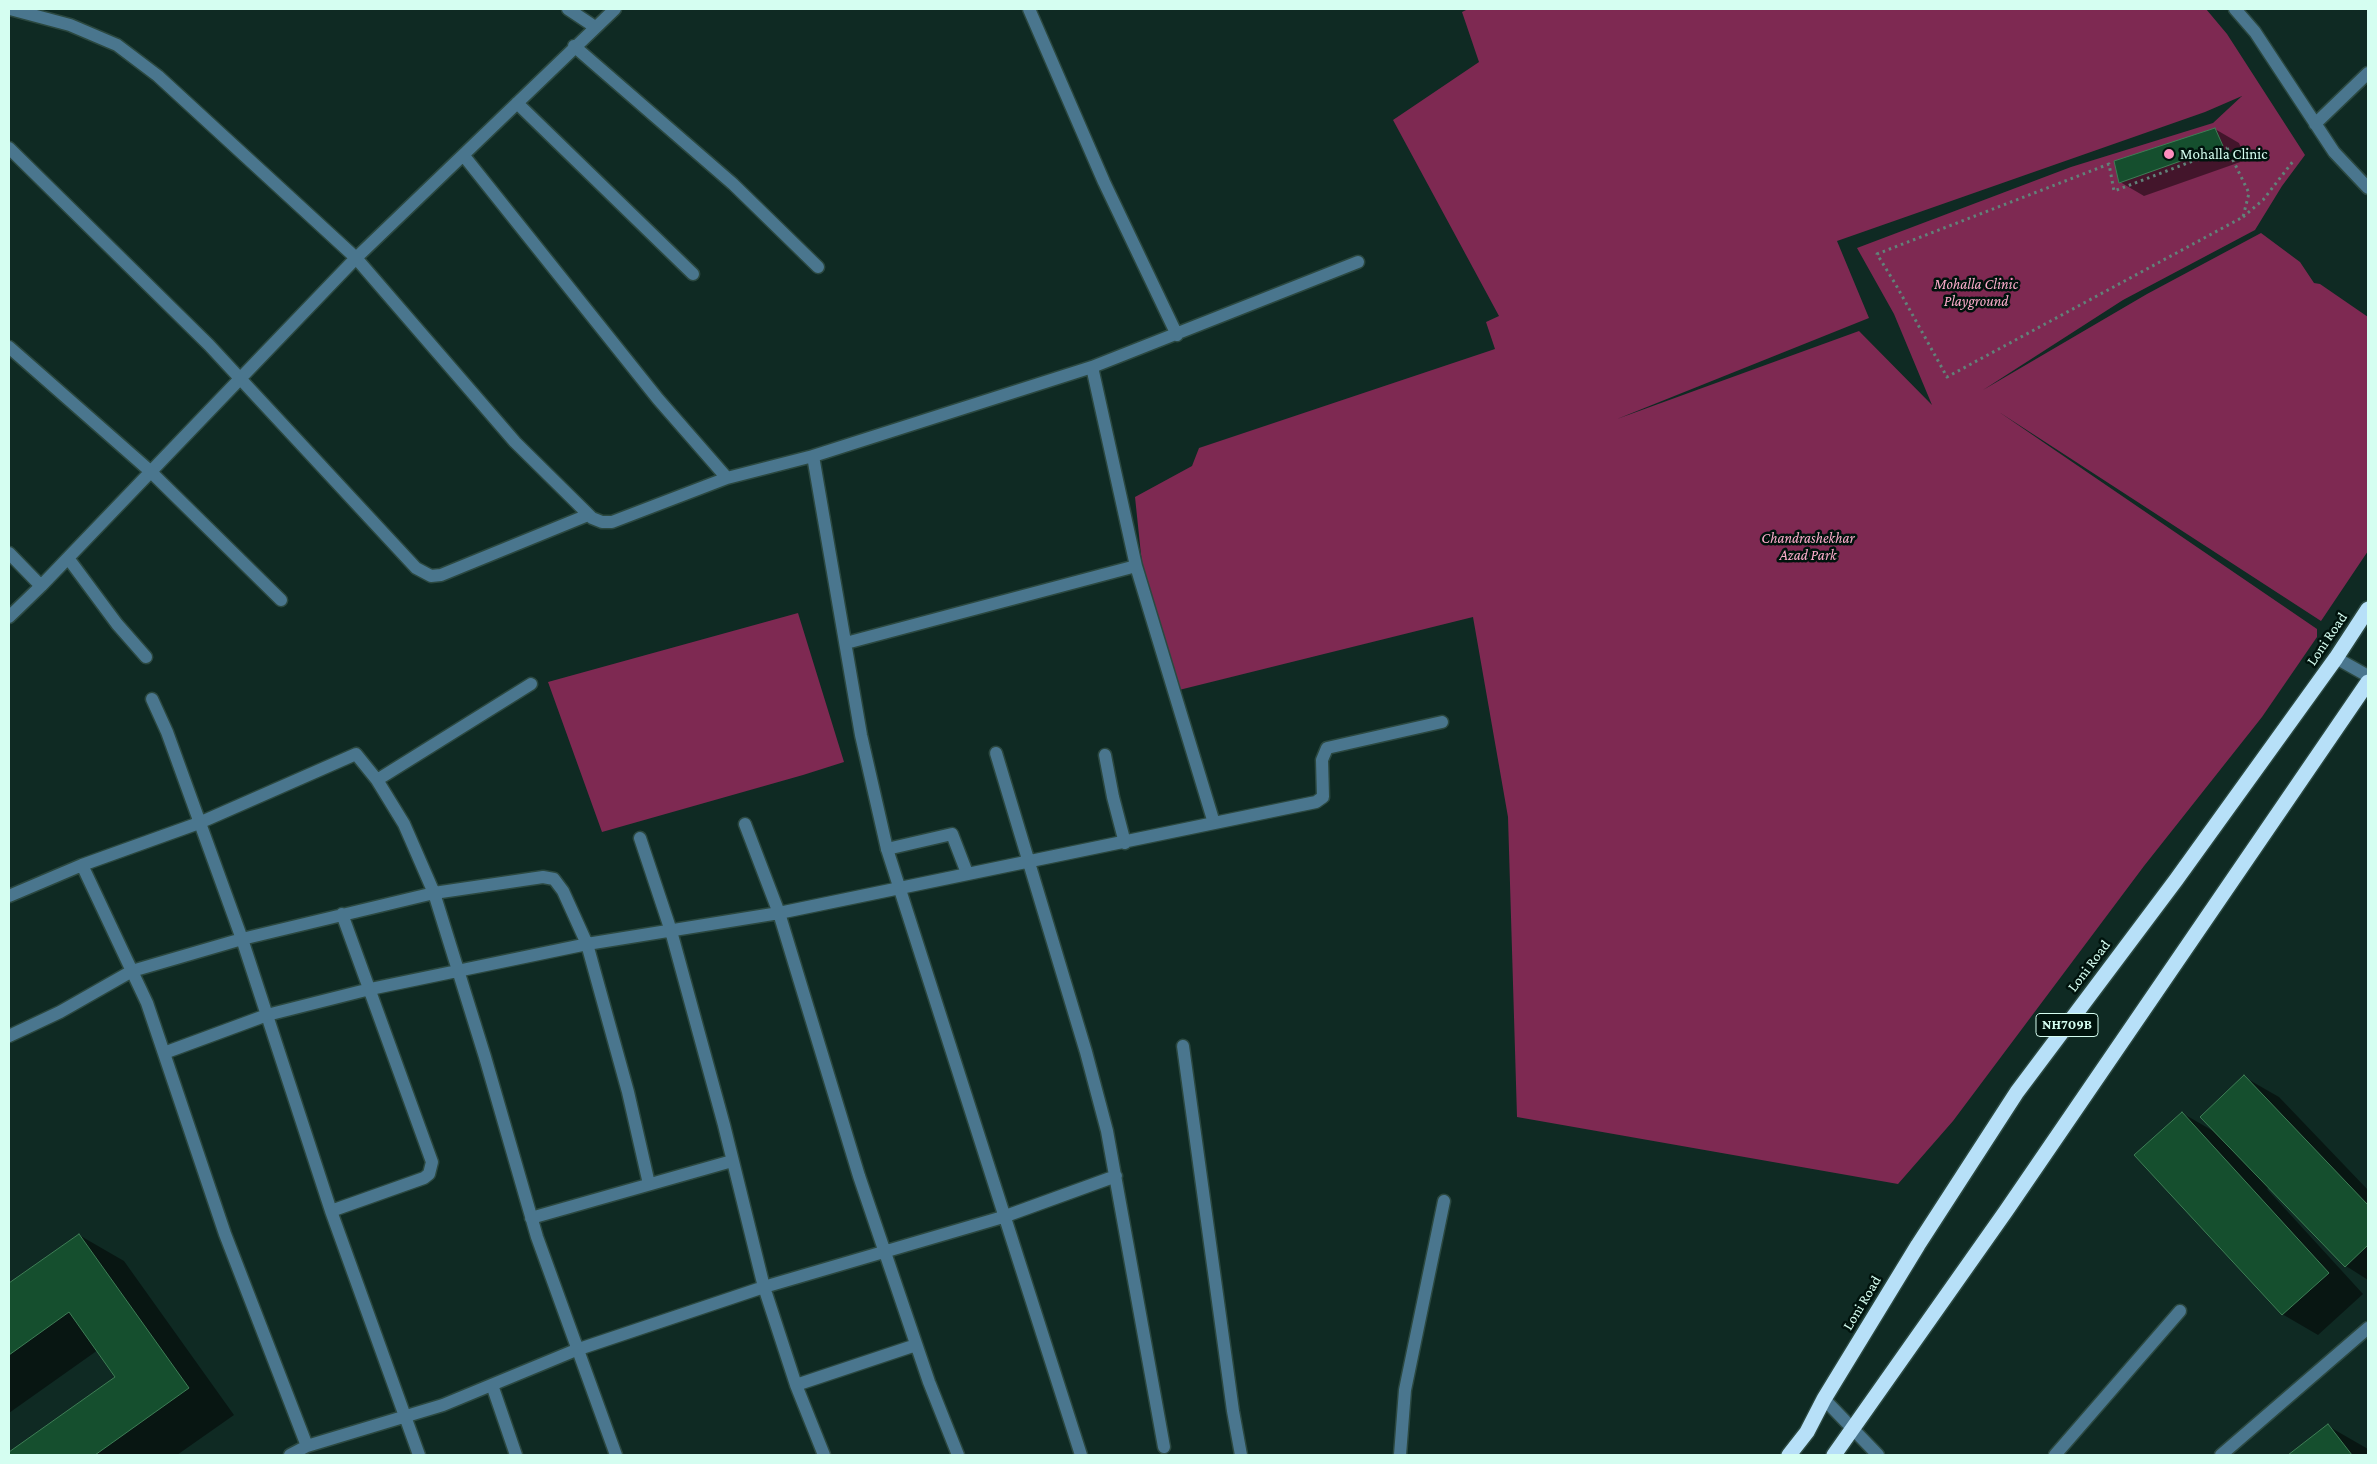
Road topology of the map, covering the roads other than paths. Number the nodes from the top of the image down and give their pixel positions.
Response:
1 (10, 9) edge
2 (568, 9) edge
3 (614, 9) edge
4 (1029, 9) edge
5 (2235, 9) edge
6 (595, 27) junction
7 (574, 46) junction
8 (2368, 73) edge
9 (516, 103) junction
10 (2315, 124) junction
11 (9, 148) edge
12 (464, 156) junction
13 (2368, 188) edge
14 (356, 258) junction
15 (1358, 262) dead end
16 (818, 267) dead end
17 (693, 274) dead end
18 (1176, 335) junction
19 (9, 347) edge
20 (1092, 368) junction
21 (240, 378) junction
22 (813, 456) junction
23 (150, 471) junction
24 (727, 478) junction
25 (588, 515) junction
26 (9, 553) edge
27 (68, 558) junction
28 (1136, 566) junction
29 (41, 586) junction
30 (281, 600) dead end
31 (2368, 609) edge
32 (9, 617) edge
33 (846, 643) junction
34 (146, 657) dead end
35 (2336, 658) junction
36 (2368, 676) edge
37 (2368, 682) edge
38 (532, 684) dead end
39 (152, 699) dead end
40 (1442, 722) dead end
41 (996, 753) dead end
42 (1105, 755) dead end
43 (377, 780) junction
44 (199, 823) junction
45 (1214, 823) junction
46 (745, 824) dead end
47 (640, 838) dead end
48 (1125, 843) junction
49 (887, 849) junction
50 (1028, 861) junction
51 (82, 865) junction
52 (968, 872) junction
53 (899, 886) junction
54 (434, 893) junction
55 (9, 896) edge
56 (779, 913) junction
57 (342, 914) junction
58 (671, 931) junction
59 (242, 940) junction
60 (587, 944) junction
61 (458, 970) junction
62 (132, 971) junction
63 (370, 989) junction
64 (267, 1015) junction
65 (9, 1036) edge
66 (1183, 1046) dead end
67 (164, 1054) junction
68 (732, 1161) junction
69 (1116, 1176) junction
70 (649, 1184) junction
71 (1444, 1201) dead end
72 (330, 1210) junction
73 (1003, 1217) junction
74 (531, 1218) junction
75 (885, 1250) junction
76 (764, 1287) junction
77 (2180, 1311) dead end
78 (2368, 1328) edge
79 (916, 1345) junction
80 (576, 1350) junction
81 (492, 1385) junction
82 (796, 1385) junction
83 (1824, 1399) junction
84 (406, 1418) junction
85 (1854, 1428) junction
86 (307, 1446) junction
87 (1164, 1447) dead end
88 (290, 1455) edge
89 (419, 1455) edge
90 (516, 1455) edge
91 (616, 1455) edge
92 (824, 1455) edge
93 (958, 1455) edge
94 (1081, 1455) edge
95 (1242, 1455) edge
96 (1400, 1455) edge
97 (1789, 1455) edge
98 (1834, 1455) edge
99 (1878, 1455) edge
100 (2054, 1455) edge
101 (2221, 1455) edge

1 - 14 street
2 - 6 street
3 - 6 street
4 - 18 street
5 - 10 street
6 - 7 street
7 - 9 street
7 - 16 street
8 - 10 street
9 - 12 street
9 - 17 street
10 - 13 street
11 - 21 street
12 - 14 street
12 - 24 street
14 - 21 street
14 - 25 street
15 - 18 street
18 - 20 street
19 - 23 street
20 - 22 street
20 - 28 street
21 - 23 street
21 - 25 street
22 - 24 street
22 - 33 street
23 - 27 street
23 - 30 street
24 - 25 street
26 - 29 street
27 - 29 street
27 - 34 street
28 - 33 street
28 - 45 street
29 - 32 street
31 - 35 highway, Loni Road / NH709B
33 - 49 street
35 - 36 street
35 - 83 highway, Loni Road / NH709B
37 - 85 highway, NH709B
38 - 43 street
39 - 44 street
40 - 45 street
41 - 50 street
42 - 48 street
43 - 44 street
43 - 54 street
44 - 51 street
44 - 59 street
45 - 48 street
46 - 56 street
47 - 58 street
48 - 50 street
49 - 52 street
49 - 53 street
50 - 52 street
50 - 69 street
51 - 55 street
51 - 62 street
52 - 53 street
53 - 56 street
53 - 73 street
54 - 57 street
54 - 60 street
54 - 61 street
56 - 58 street
56 - 75 street
57 - 59 street
57 - 63 street
58 - 60 street
58 - 68 street
59 - 62 street
59 - 64 street
60 - 61 street
60 - 70 street
61 - 63 street
61 - 74 street
62 - 65 street
62 - 67 street
63 - 64 street
63 - 72 street
64 - 67 street
64 - 72 street
66 - 95 street
67 - 86 street
68 - 70 street
68 - 76 street
69 - 73 street
69 - 87 street
70 - 74 street
71 - 96 street
72 - 84 street
73 - 75 street
73 - 94 street
74 - 80 street
75 - 76 street
75 - 79 street
76 - 80 street
76 - 82 street
77 - 100 street
78 - 101 street
79 - 82 street
79 - 93 street
80 - 81 street
80 - 91 street
81 - 84 street
81 - 90 street
82 - 92 street
83 - 85 street
83 - 97 highway, Loni Road / NH709B
84 - 86 street
84 - 89 street
85 - 98 highway, NH709B
85 - 99 street
86 - 88 street

